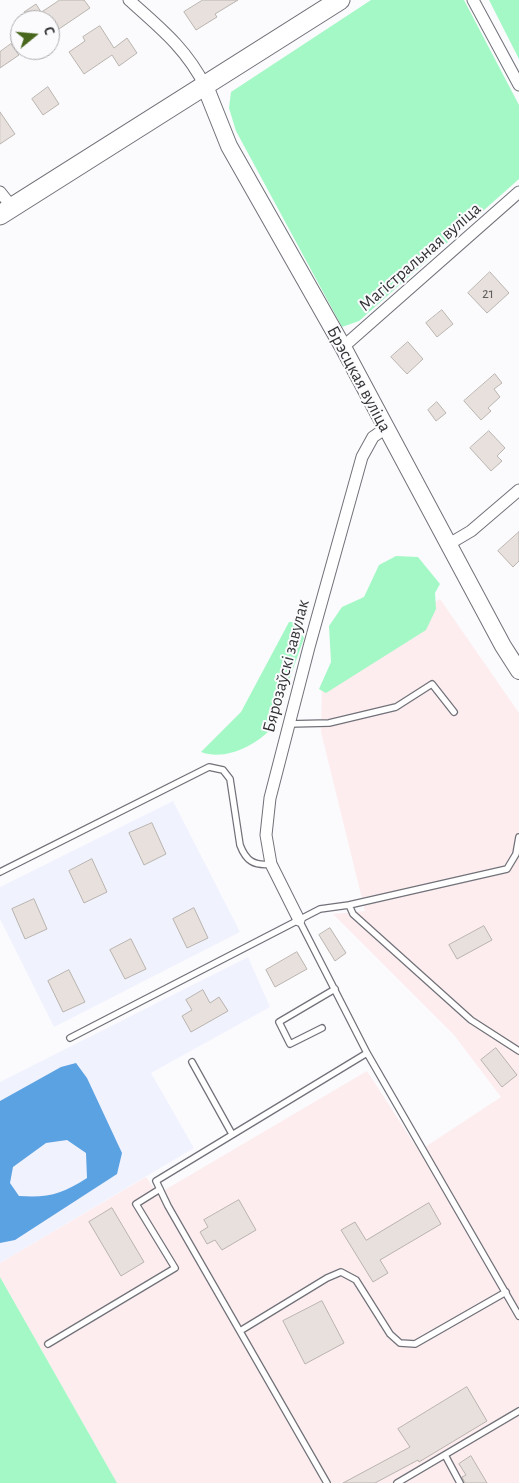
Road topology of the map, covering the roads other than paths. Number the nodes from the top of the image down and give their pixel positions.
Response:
1 (129, 0) edge
2 (340, 0) edge
3 (473, 0) edge
4 (519, 85) edge
5 (205, 86) junction
6 (0, 192) edge
7 (519, 192) edge
8 (6, 211) edge
9 (343, 347) junction
10 (386, 428) junction
11 (519, 490) edge
12 (449, 544) junction
13 (519, 671) edge
14 (454, 712) dead end
15 (288, 724) junction
16 (519, 837) edge
17 (271, 864) junction
18 (0, 872) edge
19 (349, 905) junction
20 (299, 920) junction
21 (335, 989) junction
22 (322, 1028) dead end
23 (70, 1038) dead end
24 (519, 1051) edge
25 (367, 1053) junction
26 (192, 1062) dead end
27 (232, 1134) junction
28 (160, 1189) junction
29 (506, 1292) junction
30 (519, 1316) edge
31 (240, 1331) junction
32 (48, 1344) dead end
33 (519, 1411) edge
34 (445, 1455) junction
35 (327, 1483) edge
36 (397, 1483) edge
37 (460, 1483) edge

1 - 5 street
2 - 5 main road
3 - 4 street
5 - 8 main road
5 - 9 street, Брэсцкая вуліца
6 - 8 street
7 - 9 street, Магістральная вуліца
9 - 10 street, Брэсцкая вуліца
10 - 12 street, Брэсцкая вуліца
10 - 15 street, Бярозаўскі завулак
11 - 12 street
12 - 13 street, Брэсцкая вуліца
14 - 15 lane
15 - 17 street, Бярозаўскі завулак
16 - 19 lane
17 - 18 lane
17 - 20 street, Бярозаўскі завулак
19 - 20 lane
19 - 24 lane
20 - 21 lane
20 - 23 lane
21 - 22 lane
21 - 25 lane
25 - 27 lane
25 - 29 lane
26 - 27 lane
27 - 28 lane
28 - 31 lane
28 - 32 lane
29 - 30 lane
29 - 31 lane
31 - 35 lane
33 - 34 lane
34 - 36 lane
34 - 37 lane

